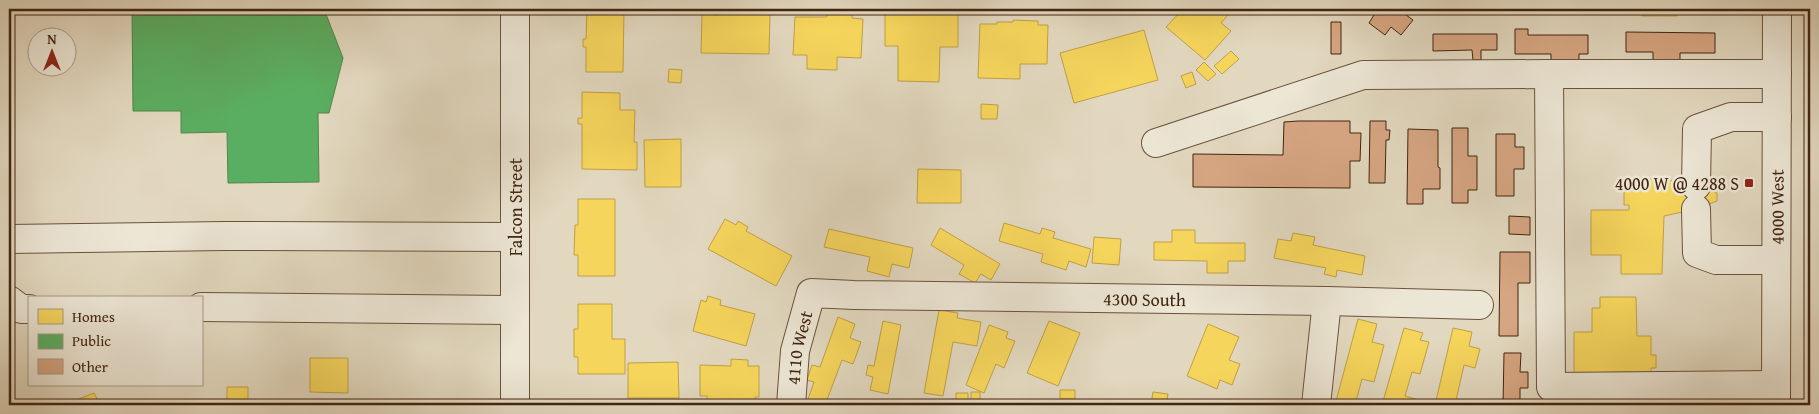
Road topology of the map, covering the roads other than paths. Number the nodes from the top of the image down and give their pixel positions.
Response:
1 (515, 9) edge
2 (1777, 9) edge
3 (1549, 74) junction
4 (1777, 74) junction
5 (1777, 118) junction
6 (1156, 143) dead end
7 (515, 237) junction
8 (9, 239) edge
9 (1776, 260) junction
10 (810, 293) joint
11 (1327, 301) junction
12 (1479, 305) dead end
13 (202, 308) edge
14 (515, 310) junction
15 (1776, 395) edge
16 (515, 405) edge
17 (791, 405) edge
18 (1316, 405) edge

1 - 7 street, Falcon Street
2 - 4 street, 4000 West
3 - 4 street
3 - 6 street
3 - 15 street
4 - 5 street, 4000 West
5 - 9 street, 4000 West
5 - 9 street
7 - 8 street
7 - 14 street, Falcon Street
9 - 15 street, 4000 West
10 - 11 street, 4300 South
10 - 17 street, 4110 West
11 - 12 street, 4300 South
11 - 18 street
13 - 14 street
14 - 16 street, Falcon Street

